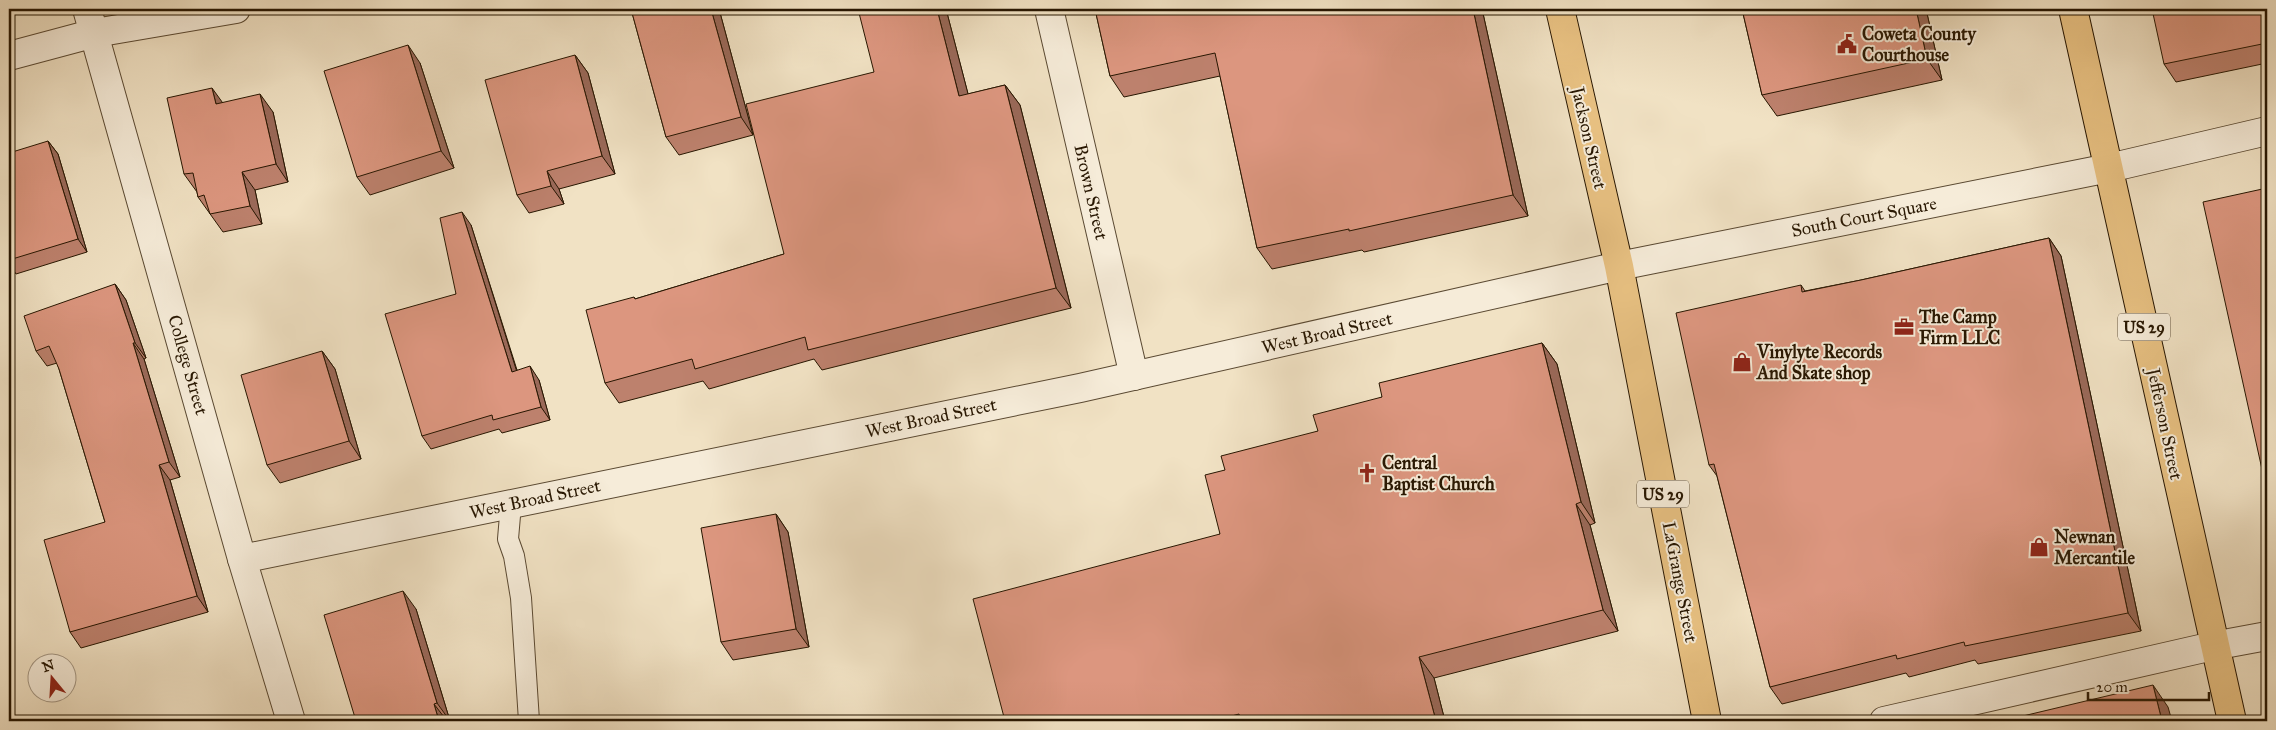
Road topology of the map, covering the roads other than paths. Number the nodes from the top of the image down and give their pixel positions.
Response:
1 (236, 9) edge
2 (1049, 9) edge
3 (1560, 9) edge
4 (2073, 9) edge
5 (91, 21) edge
6 (9, 56) edge
7 (2267, 131) edge
8 (2109, 168) junction
9 (1618, 266) junction
10 (1134, 376) junction
11 (511, 504) junction
12 (242, 559) junction
13 (2267, 636) edge
14 (2213, 646) junction
15 (1923, 717) edge
16 (291, 721) edge
17 (529, 721) edge
18 (1707, 721) edge
19 (1884, 721) edge
20 (2232, 721) edge

1 - 5 street
2 - 10 street, Brown Street
3 - 9 main road, Jackson Street / US 29
4 - 8 main road, Jefferson Street / US 29
5 - 6 street
5 - 12 street, College Street
7 - 8 street, South Court Square
8 - 9 street, South Court Square
8 - 14 main road, Jefferson Street / US 29
9 - 10 street, West Broad Street
9 - 18 main road, LaGrange Street / US 29
10 - 11 street, West Broad Street
11 - 12 street, West Broad Street
11 - 17 lane
12 - 16 street, College Street
13 - 14 street
14 - 15 street
14 - 20 main road, Jefferson Street / US 29
15 - 19 street

